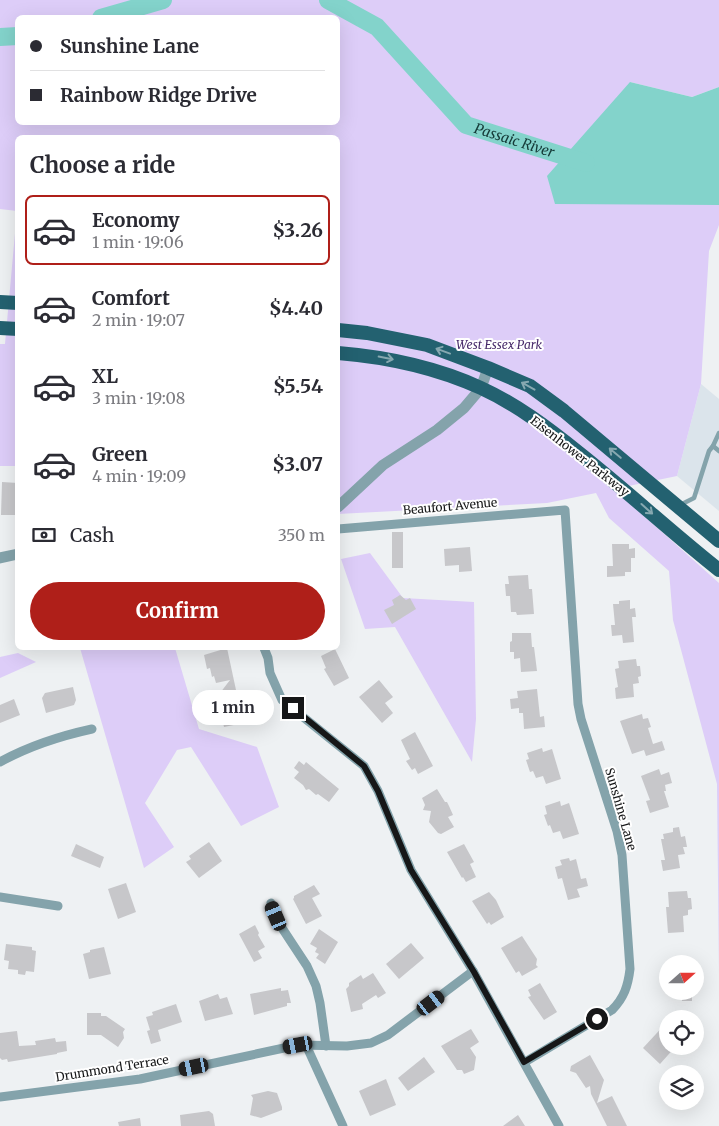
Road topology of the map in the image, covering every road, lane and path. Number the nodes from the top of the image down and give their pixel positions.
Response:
1 (0, 302) edge
2 (15, 303) edge
3 (0, 328) edge
4 (15, 329) edge
5 (340, 330) edge
6 (340, 353) edge
7 (488, 368) junction
8 (480, 388) junction
9 (719, 433) edge
10 (713, 446) junction
11 (719, 451) edge
12 (340, 504) edge
13 (678, 506) junction
14 (565, 510) joint
15 (340, 528) edge
16 (719, 541) edge
17 (15, 555) edge
18 (0, 558) edge
19 (719, 570) edge
20 (265, 650) edge
21 (92, 729) dead end
22 (0, 762) edge
23 (0, 898) edge
24 (271, 903) dead end
25 (58, 906) dead end
26 (474, 972) junction
27 (306, 1045) junction
28 (326, 1046) junction
29 (524, 1062) junction
30 (0, 1097) edge
31 (342, 1126) edge
32 (559, 1126) edge

1 - 2 main road
3 - 4 main road
7 -> 5 main road, Eisenhower Parkway
6 -> 8 main road, Eisenhower Parkway
7 - 8 street
13 -> 7 main road, Eisenhower Parkway
8 - 12 street
8 -> 19 main road, Eisenhower Parkway
9 - 10 lane
10 - 11 lane
10 - 13 lane
13 - 16 main road, Eisenhower Parkway
14 - 15 street, Beaufort Avenue
14 - 29 street, Sunshine Lane
17 - 18 street
20 - 26 street
21 - 22 street
23 - 25 street
24 - 28 street
26 - 28 street, Drummond Terrace
26 - 29 street
27 - 28 street, Drummond Terrace
27 - 30 street, Drummond Terrace
27 - 31 street
29 - 32 street

